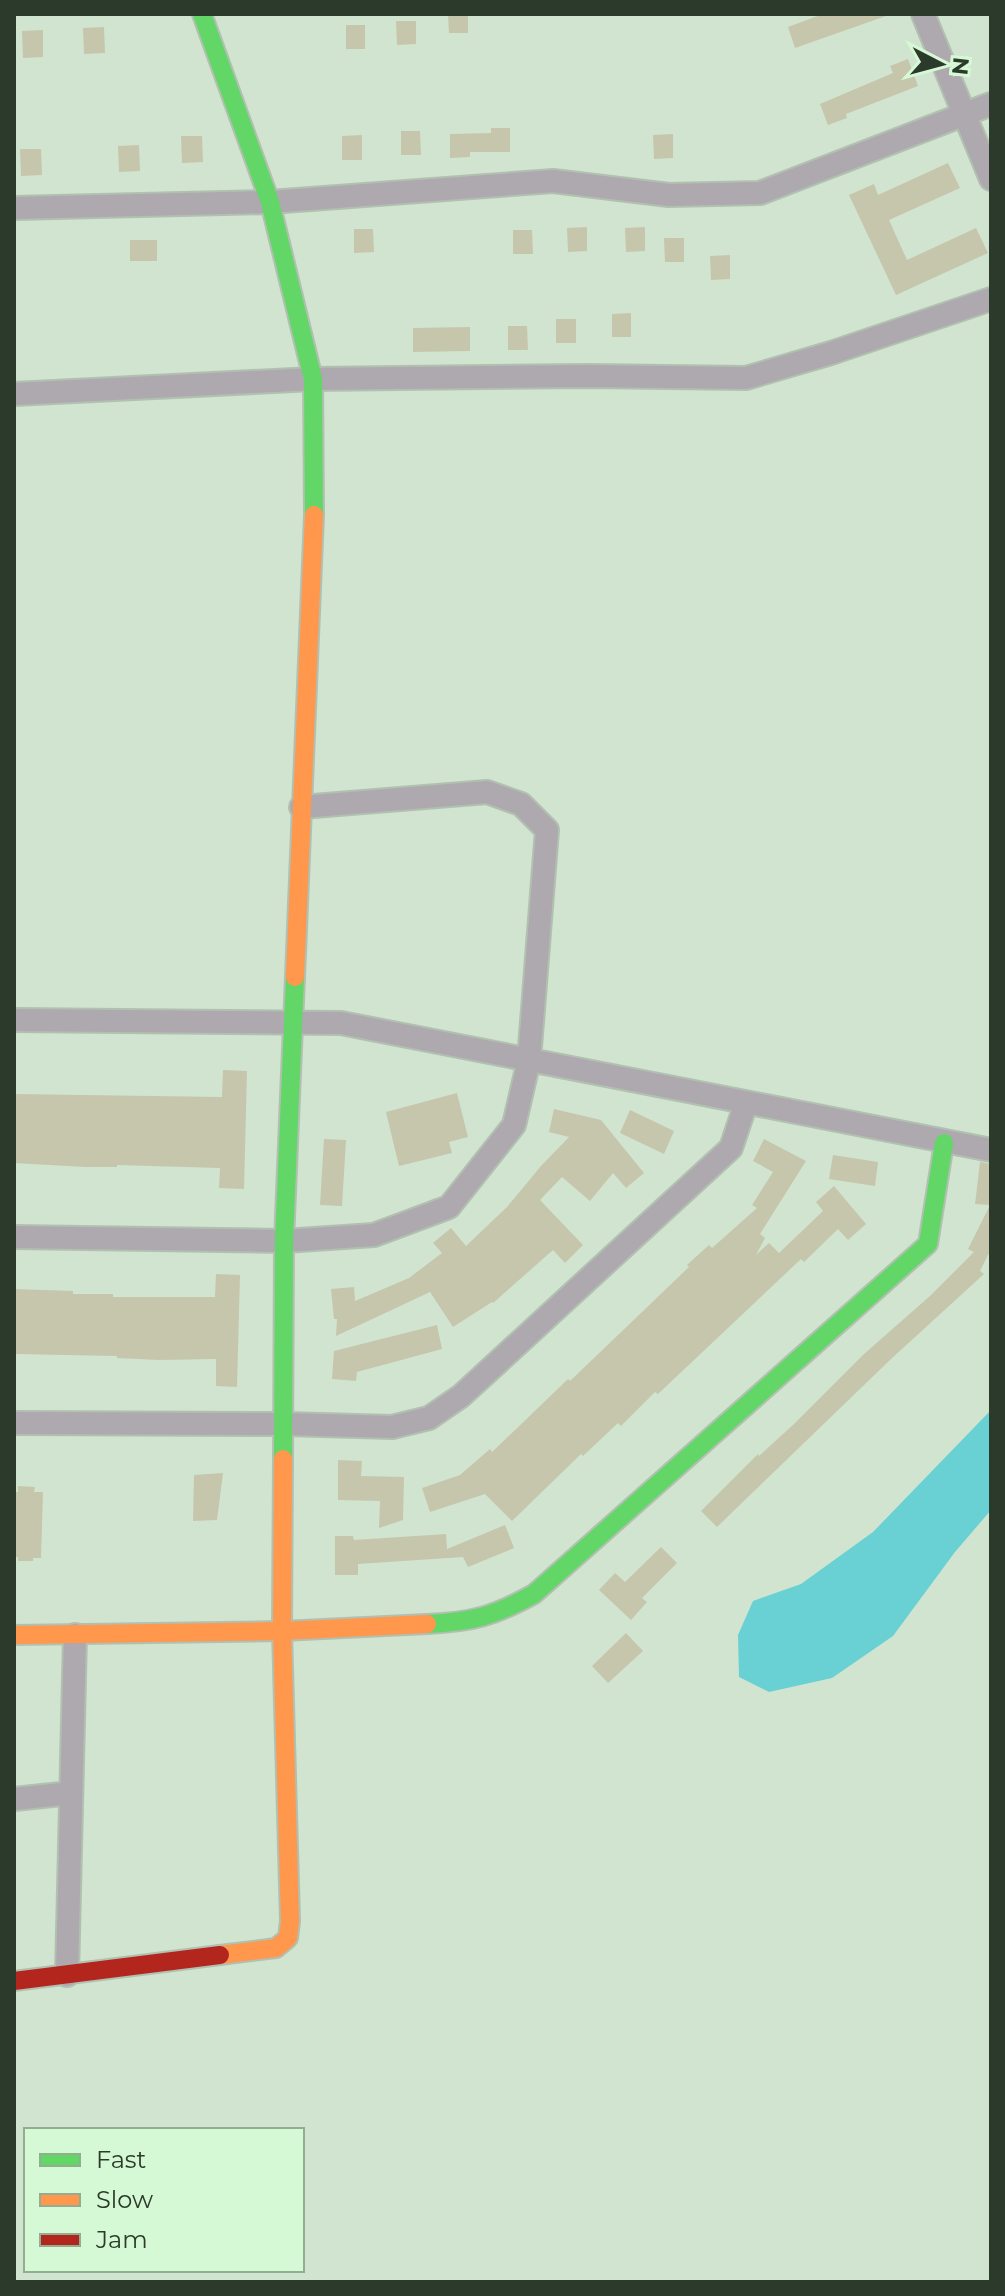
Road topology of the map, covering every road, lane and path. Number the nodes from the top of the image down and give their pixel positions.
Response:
1 (202, 14) edge
2 (923, 14) edge
3 (991, 104) edge
4 (964, 116) junction
5 (991, 179) edge
6 (270, 202) junction
7 (14, 208) edge
8 (991, 299) edge
9 (313, 379) junction
10 (14, 394) edge
11 (301, 807) junction
12 (14, 1020) edge
13 (291, 1022) junction
14 (529, 1060) junction
15 (746, 1103) junction
16 (944, 1143) junction
17 (991, 1150) edge
18 (14, 1237) edge
19 (284, 1241) junction
20 (14, 1423) edge
21 (285, 1424) junction
22 (282, 1631) junction
23 (14, 1635) edge
24 (75, 1635) junction
25 (71, 1793) junction
26 (14, 1799) edge
27 (67, 1975) junction
28 (14, 1981) edge

1 - 6 street
2 - 4 street
3 - 4 street
4 - 5 street
4 - 6 street
6 - 7 street
6 - 9 street
8 - 9 street
9 - 10 street
9 - 11 street
11 - 13 street
11 - 14 street
12 - 13 street
13 - 14 street
13 - 19 street
14 - 15 street
14 - 19 street
15 - 16 street
15 - 21 street
16 - 17 street
16 - 22 street
18 - 19 street
19 - 21 street
20 - 21 street
21 - 22 street
22 - 24 street
22 - 27 street
23 - 24 street
24 - 25 street
25 - 26 street
25 - 27 street
27 - 28 street

